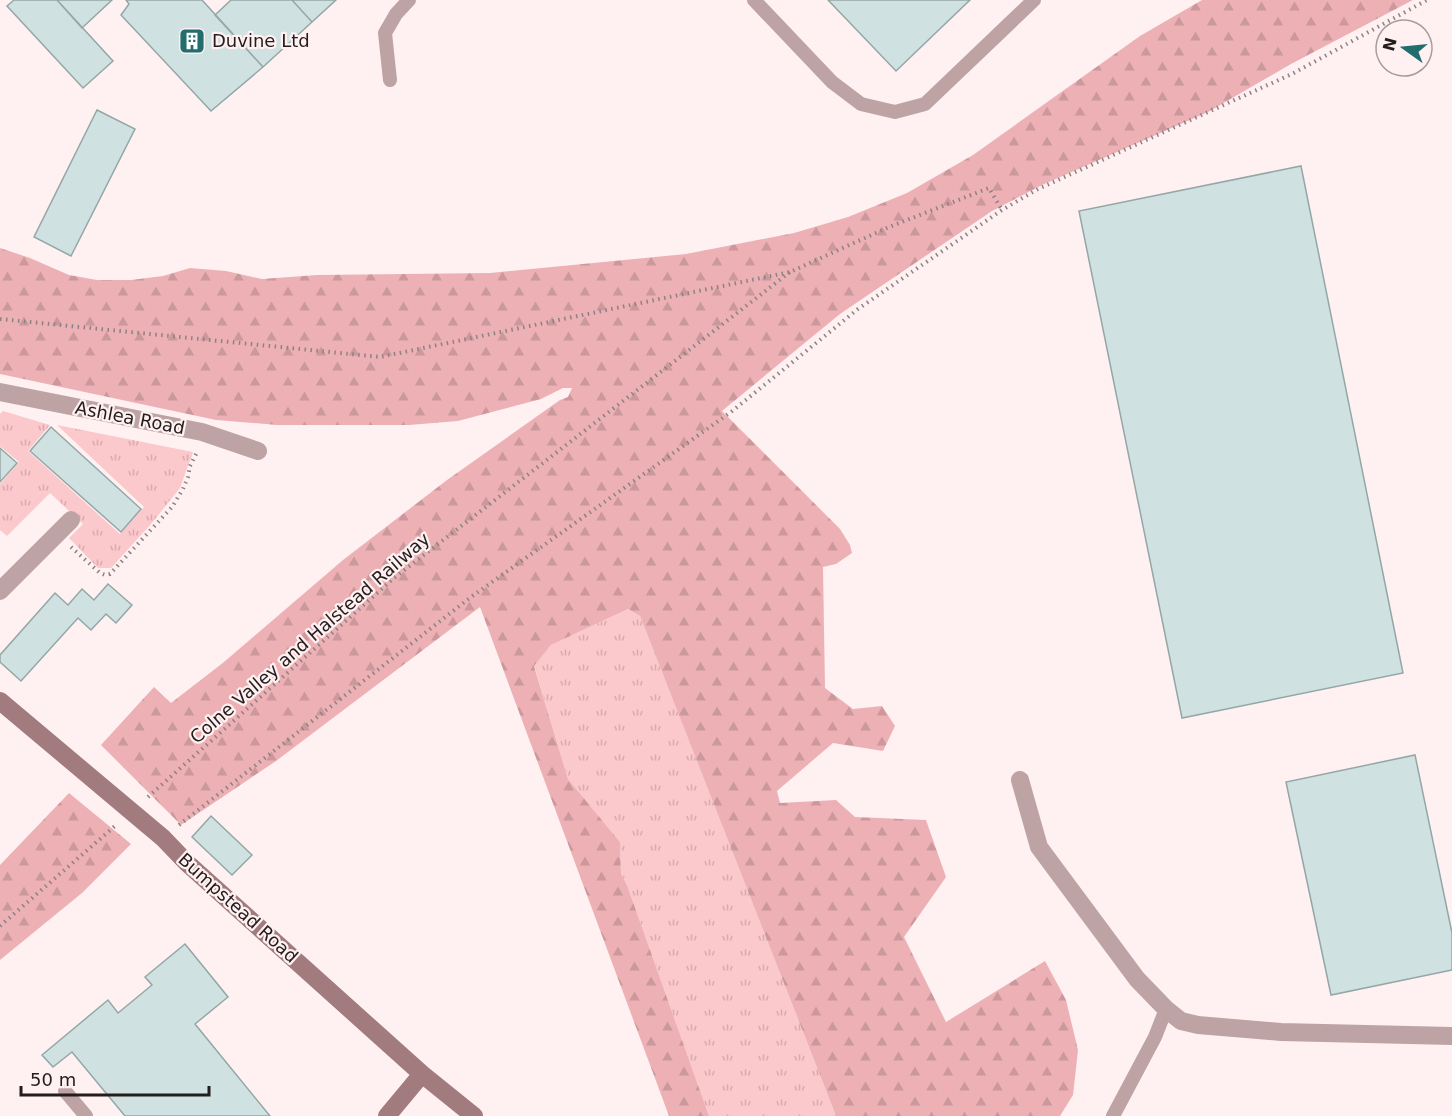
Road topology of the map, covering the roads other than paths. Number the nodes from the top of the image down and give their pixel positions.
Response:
1 (409, 0) edge
2 (754, 0) edge
3 (1034, 0) edge
4 (390, 80) dead end
5 (0, 392) edge
6 (258, 451) dead end
7 (71, 520) dead end
8 (0, 591) edge
9 (0, 701) edge
10 (1020, 780) dead end
11 (1166, 1009) junction
12 (1452, 1036) edge
13 (422, 1074) junction
14 (65, 1091) dead end
15 (86, 1116) edge
16 (387, 1116) edge
17 (474, 1116) edge
18 (1113, 1116) edge

1 - 4 lane
2 - 3 lane
5 - 6 street, Ashlea Road
7 - 8 street
9 - 13 main road, Bumpstead Road
10 - 11 street
11 - 12 street
11 - 18 lane
13 - 16 main road
13 - 17 main road, Bumpstead Road
14 - 15 lane

